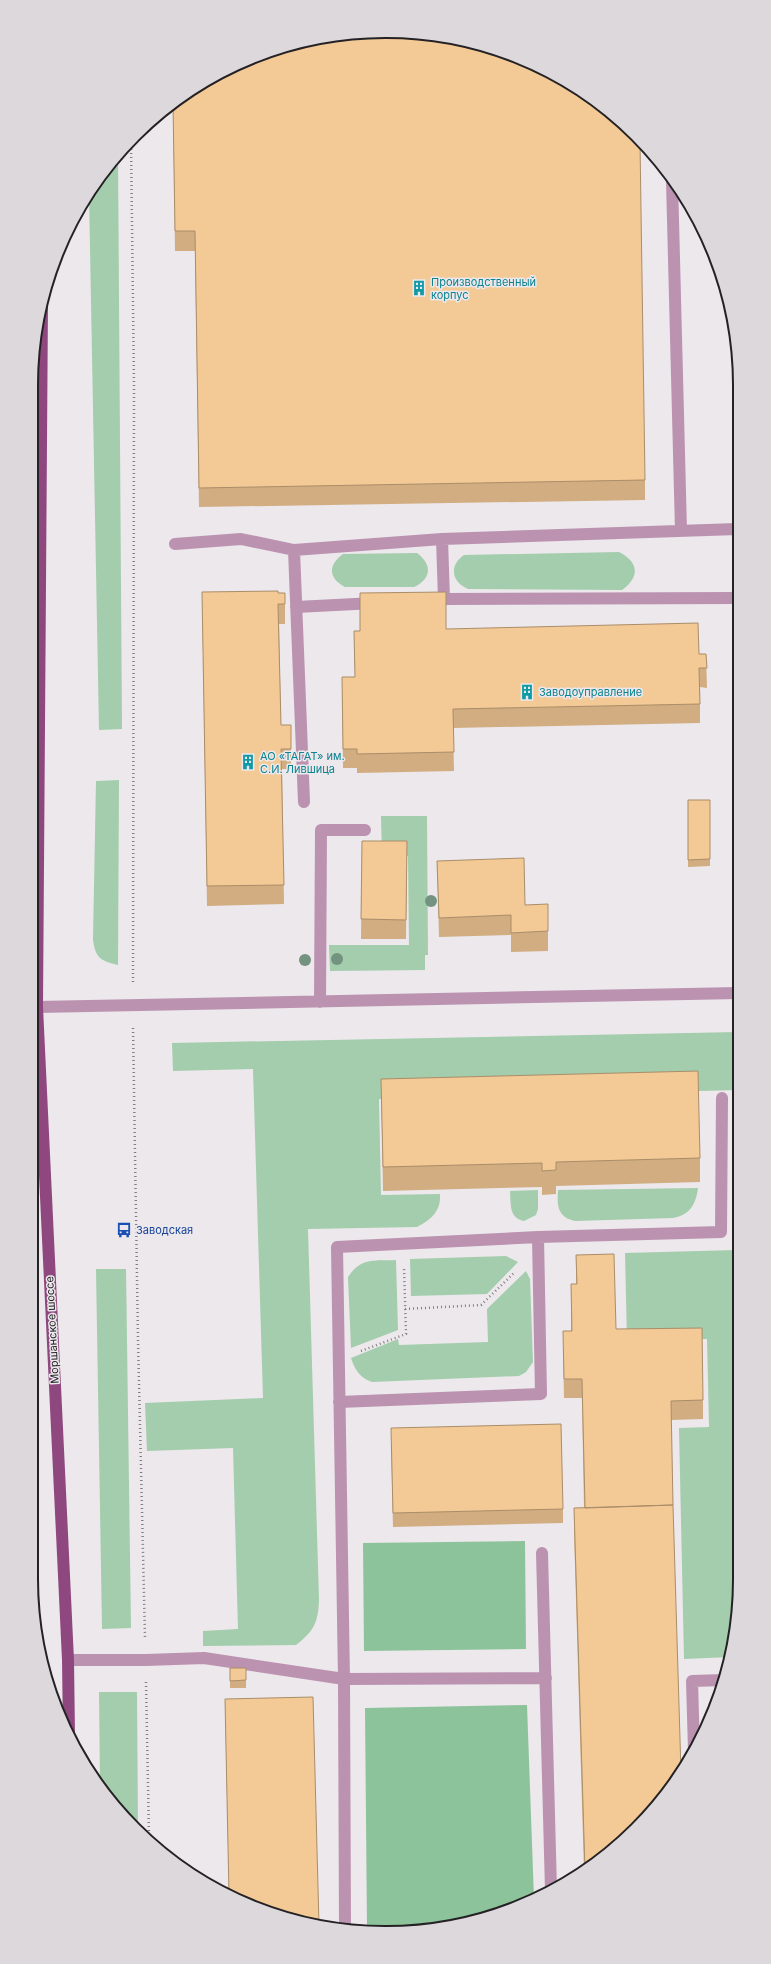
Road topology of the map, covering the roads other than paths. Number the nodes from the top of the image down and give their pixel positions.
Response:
1 (672, 190) edge
2 (42, 336) edge
3 (733, 529) edge
4 (681, 531) junction
5 (442, 539) junction
6 (174, 544) dead end
7 (294, 550) junction
8 (733, 598) edge
9 (444, 599) junction
10 (428, 600) edge
11 (390, 602) edge
12 (296, 607) junction
13 (304, 802) dead end
14 (365, 830) dead end
15 (38, 866) edge
16 (733, 993) edge
17 (320, 1002) junction
18 (38, 1007) edge
19 (38, 1028) edge
20 (722, 1098) dead end
21 (538, 1237) junction
22 (339, 1402) junction
23 (542, 1553) dead end
24 (68, 1660) junction
25 (546, 1678) junction
26 (344, 1679) junction
27 (718, 1680) edge
28 (69, 1721) edge
29 (694, 1738) edge
30 (551, 1883) edge
31 (345, 1923) edge

1 - 4 lane
2 - 15 main road, Моршанское шоссе
3 - 4 lane
4 - 5 lane
5 - 7 lane
5 - 9 lane
6 - 7 lane
7 - 12 lane
8 - 9 lane
9 - 10 lane
11 - 12 lane
12 - 13 lane
14 - 17 lane
16 - 17 lane
17 - 18 lane
19 - 24 main road, Моршанское шоссе
20 - 21 lane
21 - 22 lane
21 - 22 lane
22 - 26 lane
23 - 25 lane
24 - 26 lane
24 - 28 main road, Моршанское шоссе
25 - 26 lane
25 - 30 lane
26 - 31 lane
27 - 29 lane

